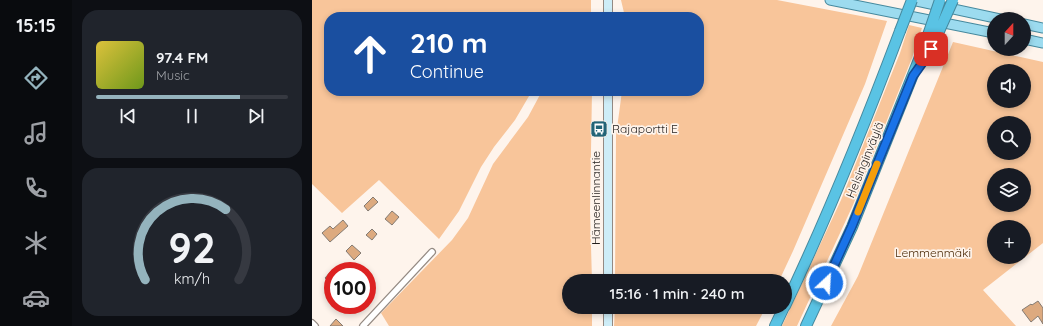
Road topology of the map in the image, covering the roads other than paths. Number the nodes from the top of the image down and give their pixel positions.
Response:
1 (830, 0) edge
2 (912, 0) edge
3 (940, 0) edge
4 (953, 0) edge
5 (987, 16) edge
6 (1031, 25) edge
7 (1043, 28) edge
8 (987, 32) edge
9 (1031, 41) edge
10 (1043, 44) edge
11 (927, 48) junction
12 (608, 96) edge
13 (432, 252) dead end
14 (608, 274) edge
15 (792, 292) edge
16 (608, 314) edge
17 (781, 314) edge
18 (312, 323) edge
19 (315, 326) edge
20 (363, 326) edge
21 (608, 326) edge
22 (775, 326) edge
23 (806, 326) edge

1 - 8 main road
2 - 5 main road
2 - 15 highway, Helsinginväylä, bridge
3 - 11 highway, Helsinginväylä, bridge
4 - 11 highway, bridge
6 - 7 main road
9 - 10 main road
11 - 23 highway, Helsinginväylä
12 - 14 main road, Hämeenlinnantie
13 - 20 street
16 - 21 main road
17 - 22 highway, Helsinginväylä
18 - 19 street

